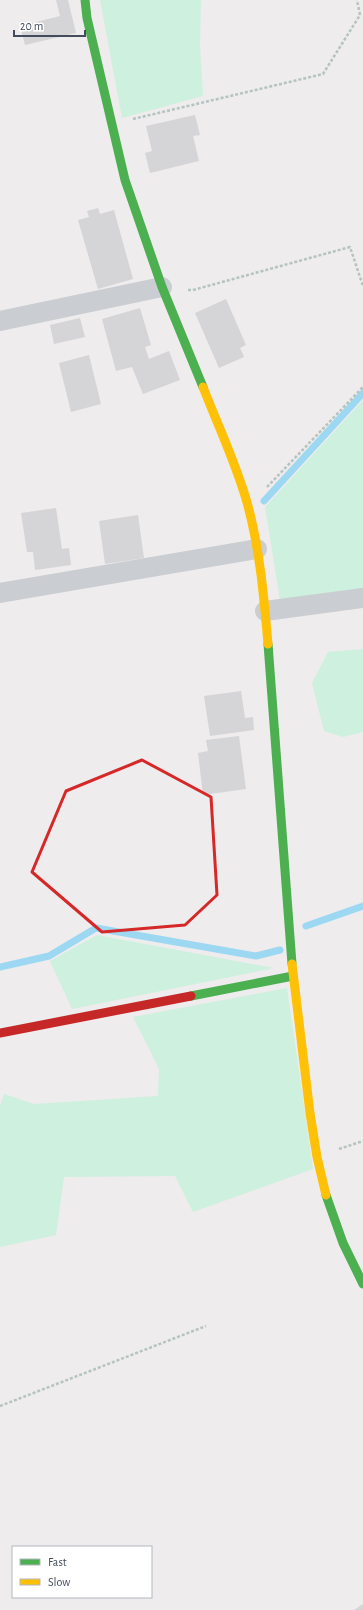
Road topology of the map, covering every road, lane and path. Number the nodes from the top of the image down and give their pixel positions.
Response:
1 (85, 0) edge
2 (357, 0) edge
3 (111, 124) junction
4 (363, 286) edge
5 (162, 287) junction
6 (0, 321) edge
7 (363, 387) edge
8 (248, 506) junction
9 (257, 549) junction
10 (0, 593) edge
11 (363, 598) edge
12 (265, 610) junction
13 (293, 976) junction
14 (0, 1033) edge
15 (363, 1284) edge
16 (206, 1326) dead end
17 (0, 1406) edge

1 - 3 street
2 - 3 path
3 - 5 street
4 - 5 path
5 - 6 street
5 - 8 street
7 - 8 path
8 - 9 street
9 - 10 street
9 - 12 street
11 - 12 street
12 - 13 street
13 - 14 street
13 - 15 street
16 - 17 path

